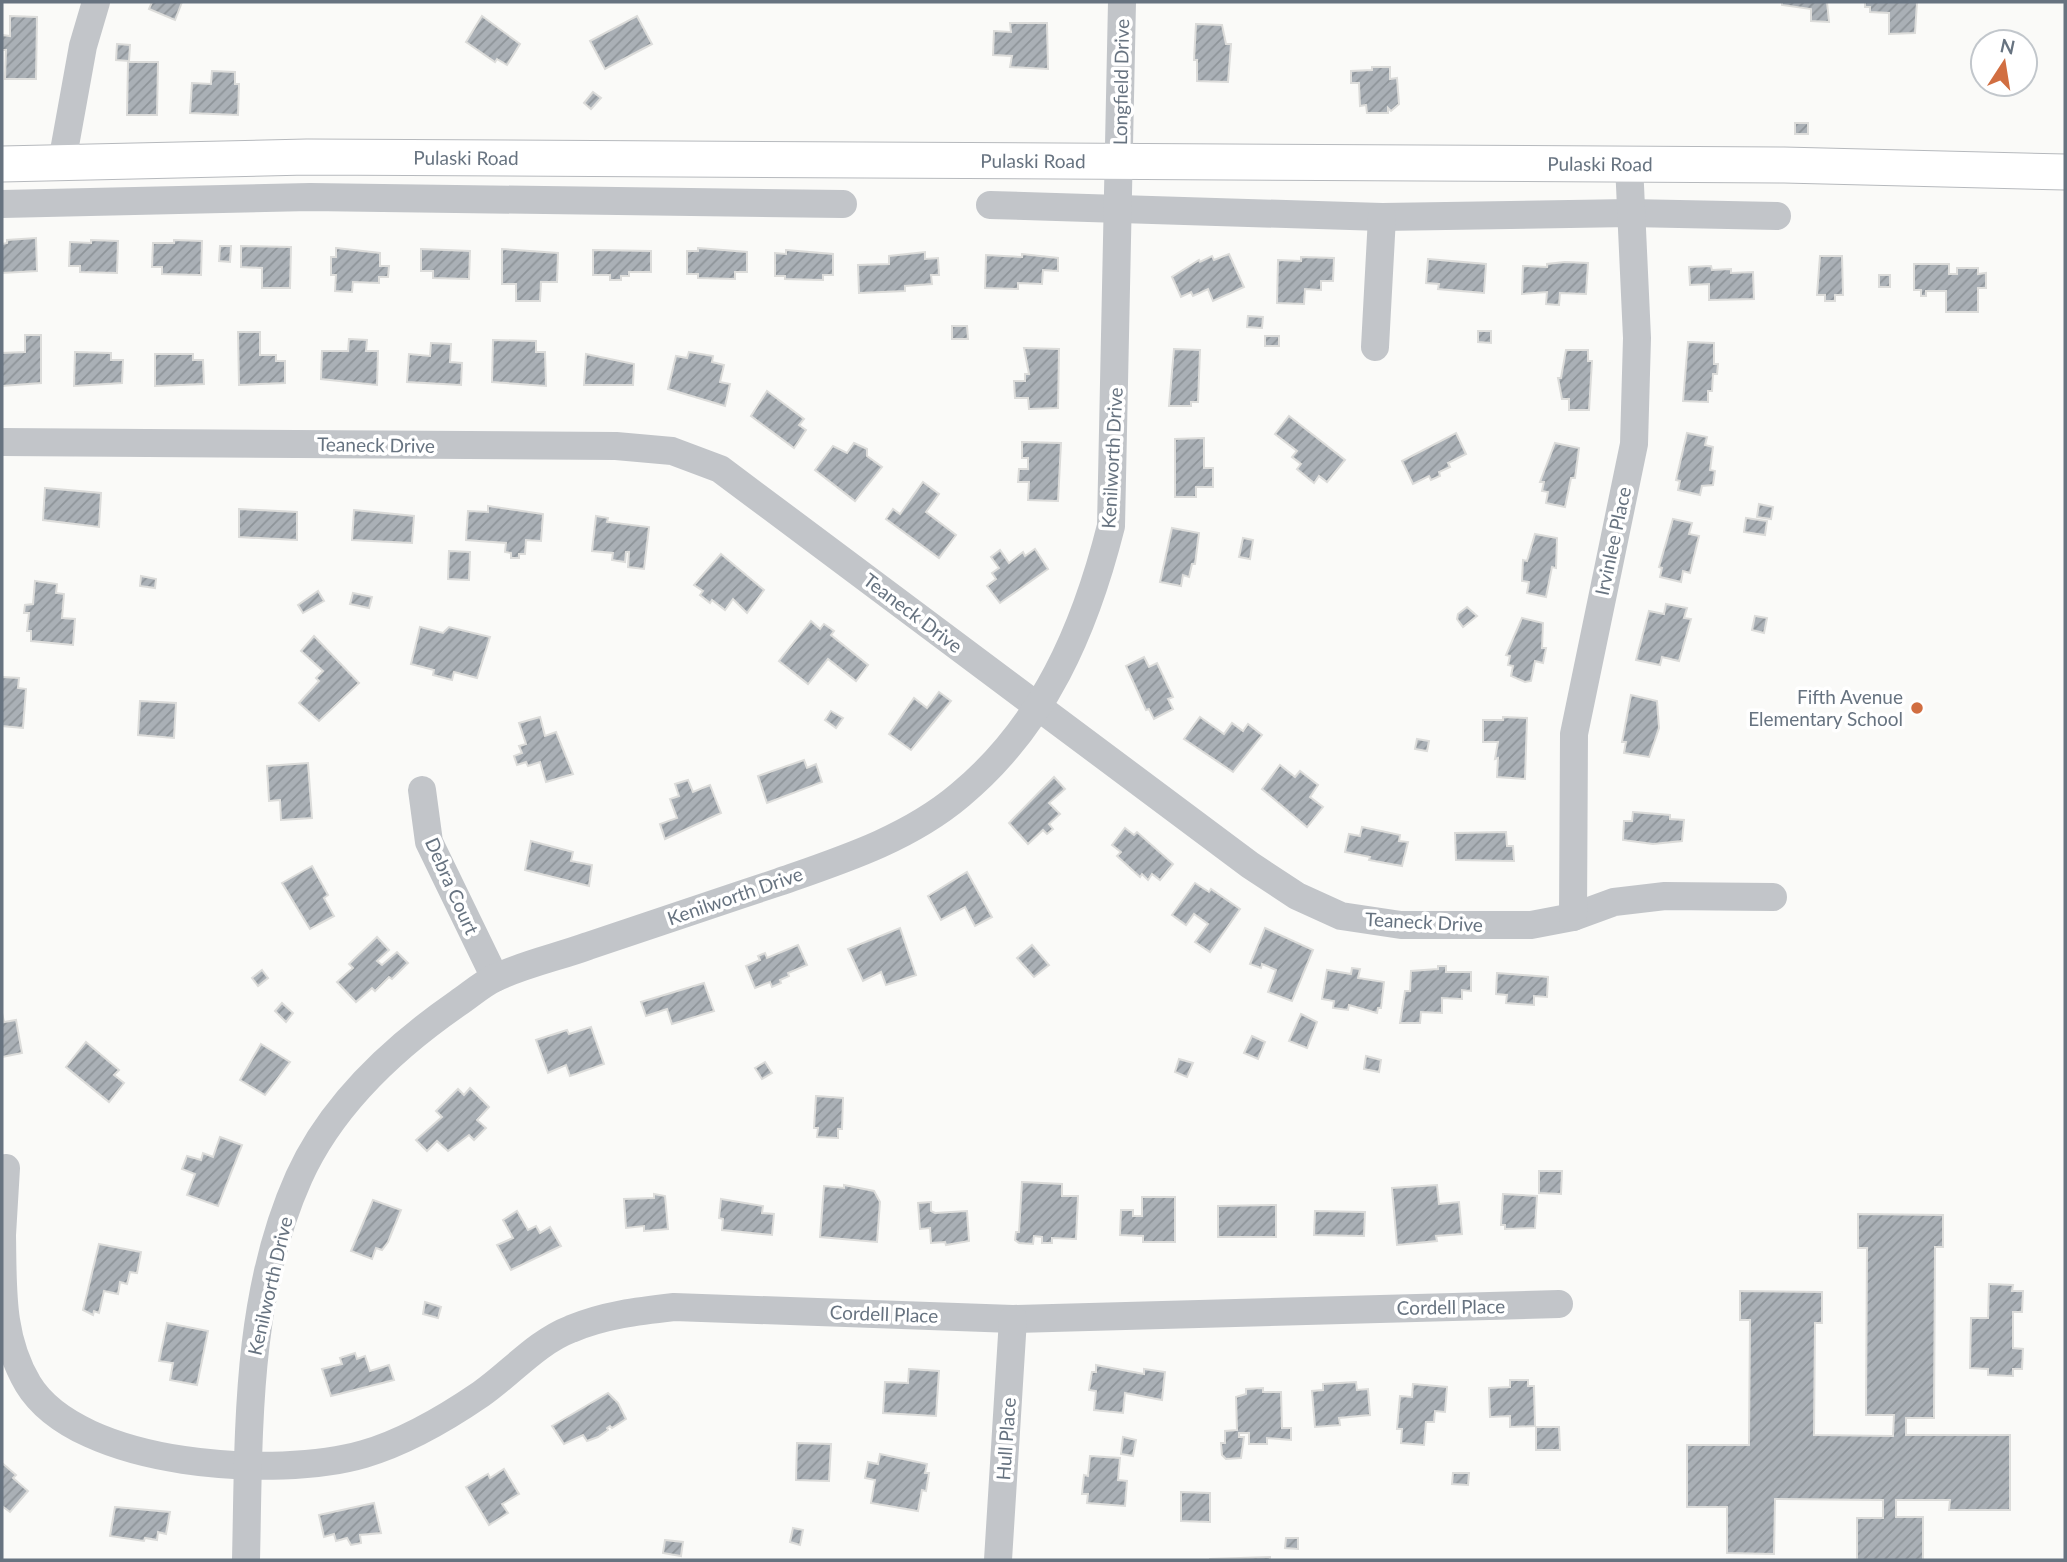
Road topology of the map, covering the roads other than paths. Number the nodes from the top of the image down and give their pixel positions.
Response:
1 (96, 2) edge
2 (1122, 2) edge
3 (307, 156) junction
4 (723, 159) junction
5 (1120, 161) junction
6 (62, 162) junction
7 (2, 164) edge
8 (1629, 164) junction
9 (2065, 172) edge
10 (310, 197) junction
11 (723, 202) junction
12 (2, 204) edge
13 (843, 204) dead end
14 (990, 205) dead end
15 (1119, 209) junction
16 (1630, 213) junction
17 (1777, 216) dead end
18 (1382, 218) junction
19 (1375, 347) dead end
20 (2, 442) edge
21 (1039, 708) junction
22 (422, 790) dead end
23 (1773, 897) dead end
24 (1573, 917) junction
25 (495, 978) junction
26 (6, 1168) dead end
27 (2, 1235) edge
28 (1559, 1304) dead end
29 (1013, 1319) junction
30 (248, 1466) junction
31 (246, 1560) edge
32 (998, 1560) edge

1 - 6 street
2 - 5 street, Longfield Drive
3 - 4 main road, Pulaski Road
3 - 6 main road, Pulaski Road
3 - 10 street
4 - 5 main road, Pulaski Road
4 - 11 street
5 - 8 main road, Pulaski Road
5 - 15 street, Kenilworth Drive
6 - 7 main road, Pulaski Road
8 - 9 main road, Pulaski Road
8 - 16 street, Irvinlee Place
10 - 11 street
10 - 12 street
11 - 13 street
14 - 15 street
15 - 18 street
15 - 21 street, Kenilworth Drive
16 - 17 street
16 - 18 street
16 - 24 street, Irvinlee Place
18 - 19 street
20 - 21 street, Teaneck Drive
21 - 24 street, Teaneck Drive
21 - 25 street, Kenilworth Drive
22 - 25 street, Debra Court
23 - 24 street, Teaneck Drive
25 - 30 street, Kenilworth Drive
26 - 27 street, Cordell Place
27 - 30 street, Cordell Place
28 - 29 street, Cordell Place
29 - 30 street, Cordell Place
29 - 32 street, Hull Place
30 - 31 street, Kenilworth Drive

